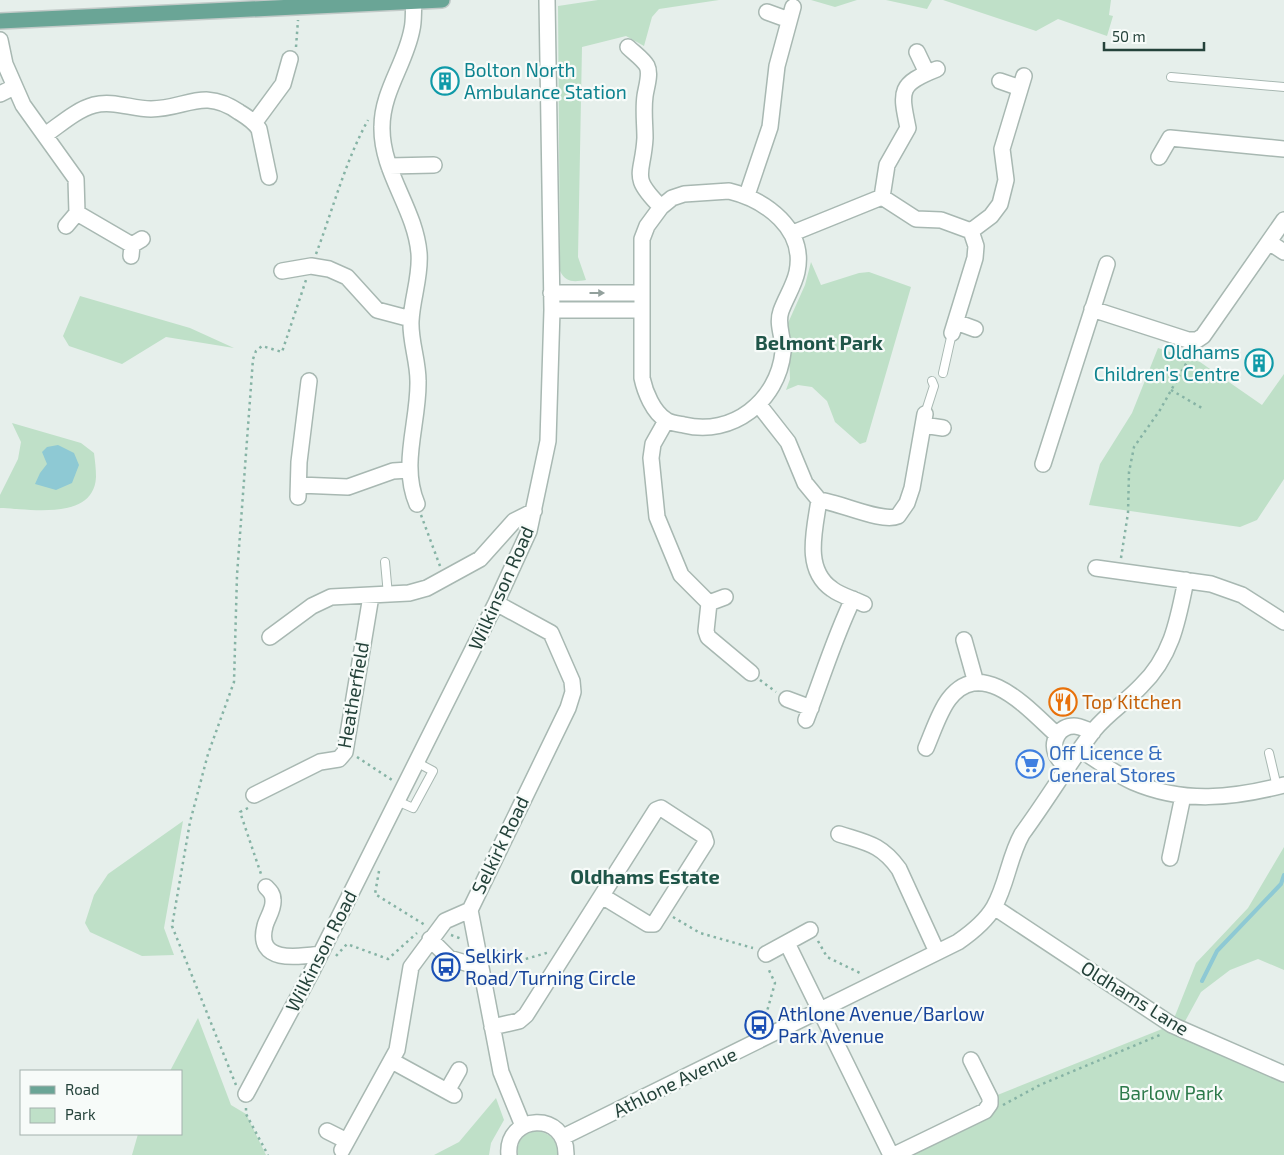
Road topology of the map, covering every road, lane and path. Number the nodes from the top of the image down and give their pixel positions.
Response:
1 (442, 0) edge
2 (547, 0) edge
3 (394, 2) edge
4 (414, 3) junction
5 (296, 4) edge
6 (767, 12) dead end
7 (0, 21) edge
8 (0, 40) edge
9 (628, 48) dead end
10 (917, 52) dead end
11 (290, 59) joint
12 (1171, 77) dead end
13 (1000, 81) dead end
14 (14, 87) junction
15 (1284, 87) edge
16 (0, 94) edge
17 (255, 122) junction
18 (45, 135) junction
19 (352, 149) dead end
20 (1284, 149) edge
21 (1159, 156) dead end
22 (434, 165) dead end
23 (389, 166) junction
24 (270, 177) dead end
25 (746, 195) junction
26 (882, 197) junction
27 (661, 207) junction
28 (77, 213) junction
29 (1284, 220) edge
30 (66, 226) dead end
31 (971, 231) junction
32 (793, 233) junction
33 (1269, 242) junction
34 (135, 247) dead end
35 (1284, 252) edge
36 (1107, 264) dead end
37 (311, 266) junction
38 (282, 270) dead end
39 (551, 293) junction
40 (642, 293) junction
41 (552, 310) junction
42 (642, 310) junction
43 (1092, 310) junction
44 (411, 320) junction
45 (954, 328) junction
46 (975, 329) dead end
47 (1197, 340) junction
48 (942, 373) dead end
49 (932, 381) dead end
50 (304, 389) dead end
51 (1171, 390) junction
52 (759, 405) junction
53 (1202, 408) dead end
54 (924, 419) junction
55 (666, 420) junction
56 (943, 428) dead end
57 (1043, 464) dead end
58 (409, 470) junction
59 (820, 500) junction
60 (417, 504) joint
61 (534, 511) junction
62 (385, 562) dead end
63 (1096, 568) dead end
64 (1119, 572) junction
65 (444, 580) junction
66 (1186, 580) junction
67 (388, 595) junction
68 (371, 596) junction
69 (724, 596) dead end
70 (709, 603) junction
71 (496, 604) junction
72 (1284, 622) edge
73 (270, 637) dead end
74 (964, 640) dead end
75 (751, 673) joint
76 (976, 683) junction
77 (787, 699) joint
78 (1093, 732) junction
79 (1057, 735) junction
80 (926, 748) dead end
81 (346, 749) junction
82 (1081, 750) junction
83 (1269, 753) dead end
84 (1068, 769) junction
85 (385, 777) dead end
86 (1280, 786) edge
87 (254, 795) joint
88 (1183, 796) junction
89 (839, 834) dead end
90 (1170, 858) dead end
91 (380, 868) dead end
92 (266, 887) joint
93 (602, 896) junction
94 (994, 907) junction
95 (470, 910) junction
96 (663, 910) junction
97 (810, 930) joint
98 (431, 932) junction
99 (787, 942) junction
100 (475, 944) junction
101 (567, 951) junction
102 (937, 952) junction
103 (764, 954) junction
104 (325, 958) junction
105 (480, 966) junction
106 (876, 981) junction
107 (821, 1008) junction
108 (1175, 1026) junction
109 (492, 1028) junction
110 (758, 1040) junction
111 (971, 1060) dead end
112 (392, 1061) junction
113 (459, 1070) dead end
114 (1284, 1074) edge
115 (246, 1094) junction
116 (990, 1104) junction
117 (523, 1126) junction
118 (327, 1130) dead end
119 (563, 1137) junction
120 (268, 1155) edge
121 (509, 1155) edge
122 (566, 1155) edge
123 (892, 1155) edge

1 - 4 main road
2 - 39 street, Wilkinson Road
3 - 4 main road
3 - 5 main road
4 - 23 street
5 - 7 main road
5 - 11 path
6 - 25 street
8 - 14 street
9 - 27 street
10 - 26 street
11 - 17 street
12 - 15 lane
13 - 31 street
14 - 16 street
14 - 18 street
17 - 18 street
17 - 24 street
18 - 28 street
19 - 37 path
20 - 21 street
22 - 23 street
23 - 44 street
25 - 27 street
25 - 32 street
26 - 31 street
26 - 32 street
27 - 40 street
28 - 30 street
28 - 34 street
29 - 33 street
31 - 45 street
32 - 52 street
33 - 35 street
33 - 47 street
36 - 43 street
37 - 38 street
37 - 44 street
37 - 115 path
39 -> 40 street
39 - 41 street, Wilkinson Road
40 - 42 street
41 - 42 street
41 - 61 street, Wilkinson Road
42 - 55 street
43 - 47 street
43 - 57 street
44 - 58 street
45 - 46 street
45 - 48 lane
47 - 51 path
49 - 54 lane
50 - 58 street
51 - 53 path
51 - 64 path
52 - 55 street
52 - 59 street
54 - 56 street
54 - 59 street
55 - 70 street
58 - 60 street
59 - 77 street
60 - 65 path
61 - 65 street
61 - 71 street, Wilkinson Road
62 - 67 lane
63 - 64 street
64 - 66 street
65 - 67 street
66 - 72 street
66 - 78 street, Athlone Avenue
67 - 68 street
68 - 73 street
68 - 81 street, Heatherfield
69 - 70 street
70 - 75 street
71 - 95 street, Selkirk Road
71 - 104 street, Wilkinson Road
74 - 76 street
75 - 77 path
76 - 79 street
76 - 80 street
78 - 79 street
78 - 82 street, Athlone Avenue
79 - 84 street
81 - 85 path
81 - 87 street, Heatherfield
82 - 84 street, Athlone Avenue
82 - 88 street
83 - 86 lane
84 - 94 street, Athlone Avenue
86 - 88 street
87 - 92 path
88 - 90 street
89 - 102 street
91 - 98 path
92 - 104 street
93 - 96 street
93 - 96 street
93 - 101 street
94 - 102 street, Athlone Avenue
94 - 108 street, Oldhams Lane
95 - 98 street
95 - 100 street, Selkirk Road
96 - 103 path
97 - 99 street
97 - 106 path
98 - 100 path
98 - 104 path
98 - 105 street
98 - 112 street
99 - 103 street
99 - 107 street
100 - 101 path
100 - 105 street, Selkirk Road
101 - 109 street
102 - 106 street, Athlone Avenue
103 - 110 path
104 - 115 street, Wilkinson Road
105 - 109 street, Selkirk Road
106 - 107 street, Athlone Avenue
107 - 110 street, Athlone Avenue
107 - 123 street
108 - 114 street, Oldhams Lane
108 - 116 path
109 - 117 street, Selkirk Road
110 - 119 street, Athlone Avenue
111 - 116 street
112 - 113 street
112 - 118 street
115 - 120 path
116 - 123 street
117 - 119 street
117 - 121 street
119 - 122 street

